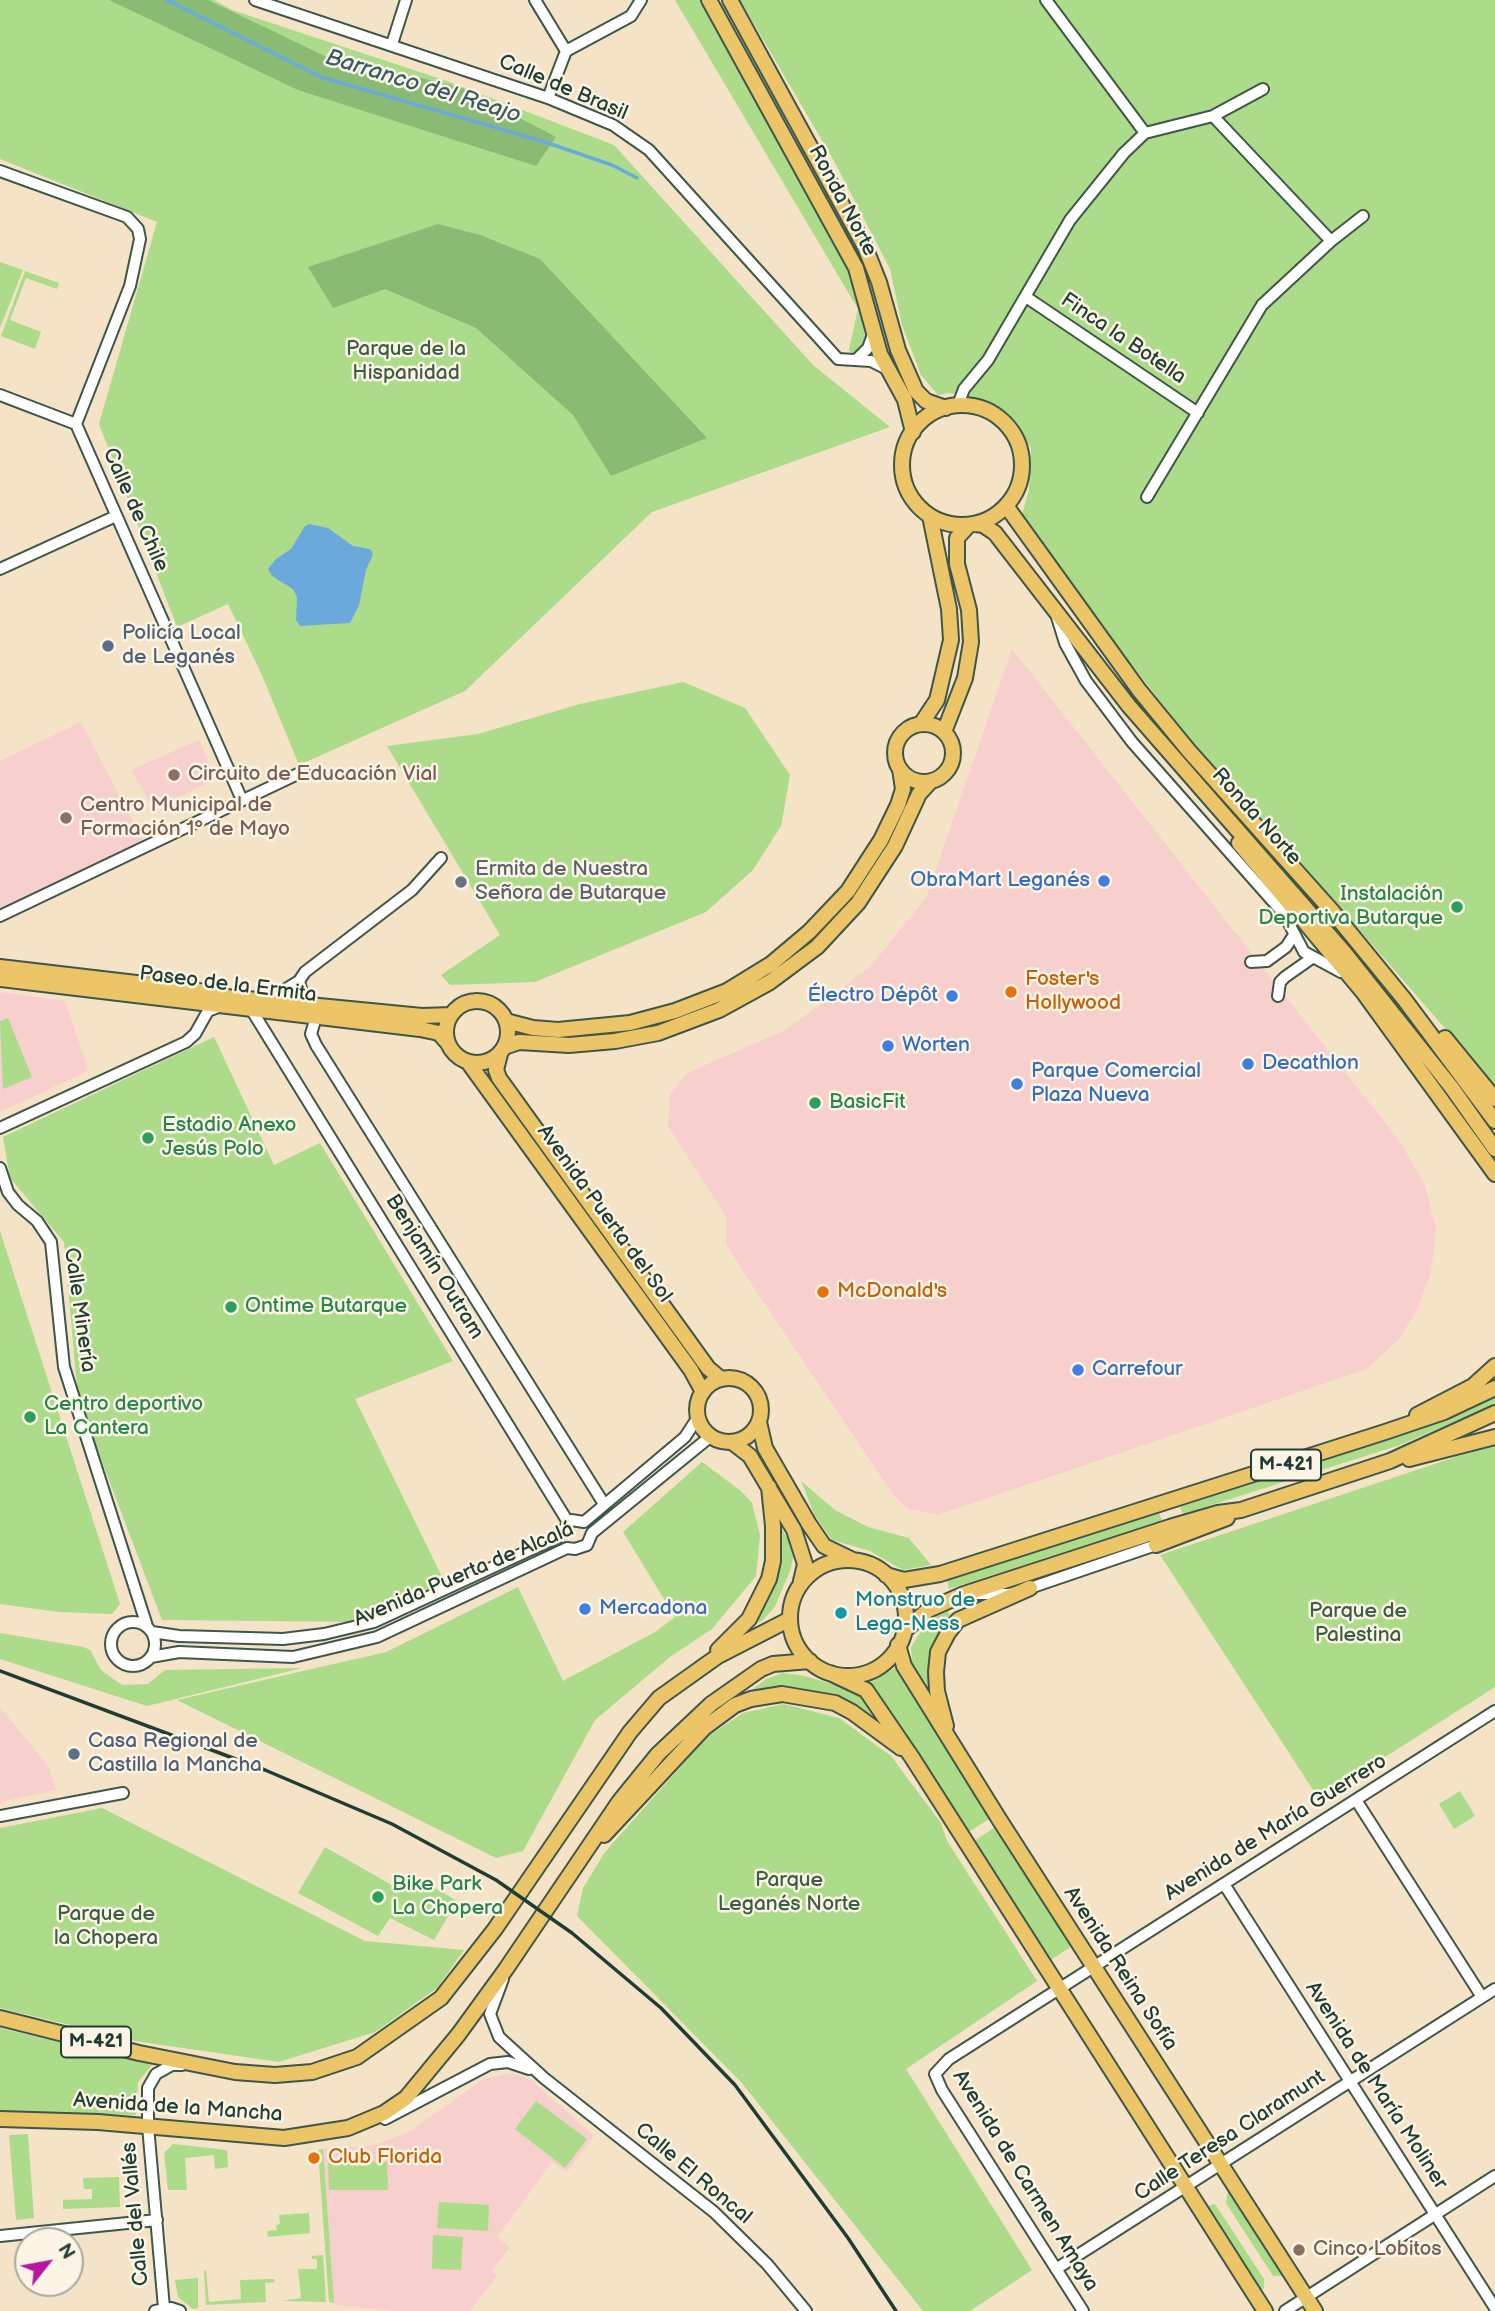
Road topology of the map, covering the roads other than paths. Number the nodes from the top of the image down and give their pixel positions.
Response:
1 (255, 0) edge
2 (406, 0) edge
3 (535, 0) edge
4 (641, 0) edge
5 (709, 0) edge
6 (730, 0) edge
7 (1046, 0) edge
8 (392, 44) junction
9 (566, 51) junction
10 (1263, 89) dead end
11 (548, 98) junction
12 (1213, 116) junction
13 (1145, 133) junction
14 (0, 172) edge
15 (1363, 216) dead end
16 (1331, 241) junction
17 (1026, 297) junction
18 (874, 332) junction
19 (856, 360) junction
20 (889, 370) junction
21 (0, 395) edge
22 (952, 407) junction
23 (1198, 413) junction
24 (76, 424) junction
25 (913, 432) junction
26 (1147, 497) dead end
27 (1007, 507) junction
28 (116, 516) junction
29 (930, 516) junction
30 (973, 525) junction
31 (0, 569) edge
32 (1055, 611) junction
33 (921, 724) junction
34 (944, 732) junction
35 (900, 769) junction
36 (304, 771) dead end
37 (1193, 779) junction
38 (931, 781) junction
39 (242, 800) junction
40 (441, 858) dead end
41 (0, 916) edge
42 (1294, 935) junction
43 (1312, 958) junction
44 (1251, 962) dead end
45 (0, 967) edge
46 (0, 979) edge
47 (299, 981) junction
48 (1363, 992) junction
49 (1278, 996) dead end
50 (1404, 999) junction
51 (270, 1005) junction
52 (218, 1007) junction
53 (251, 1009) junction
54 (316, 1010) junction
55 (451, 1015) junction
56 (506, 1021) junction
57 (266, 1034) junction
58 (447, 1042) junction
59 (502, 1051) junction
60 (468, 1062) junction
61 (1495, 1099) edge
62 (1451, 1113) junction
63 (1495, 1121) edge
64 (0, 1128) edge
65 (1495, 1149) edge
66 (0, 1168) edge
67 (1495, 1174) edge
68 (1495, 1184) edge
69 (1495, 1366) edge
70 (721, 1379) junction
71 (1495, 1388) edge
72 (703, 1392) junction
73 (1495, 1413) edge
74 (698, 1417) junction
75 (759, 1422) junction
76 (1385, 1432) junction
77 (712, 1436) junction
78 (1495, 1437) edge
79 (732, 1442) junction
80 (1391, 1461) junction
81 (769, 1488) junction
82 (604, 1504) junction
83 (1241, 1510) junction
84 (568, 1522) junction
85 (584, 1522) junction
86 (592, 1533) junction
87 (562, 1534) junction
88 (1156, 1545) joint
89 (569, 1548) junction
90 (853, 1560) junction
91 (886, 1575) junction
92 (800, 1585) junction
93 (1030, 1588) junction
94 (135, 1590) junction
95 (964, 1594) junction
96 (790, 1619) junction
97 (131, 1621) junction
98 (150, 1629) junction
99 (901, 1638) junction
100 (151, 1657) junction
101 (810, 1661) junction
102 (700, 1668) junction
103 (831, 1673) junction
104 (1493, 1716) edge
105 (950, 1741) junction
106 (913, 1759) junction
107 (123, 1793) dead end
108 (1356, 1800) junction
109 (0, 1816) edge
110 (585, 1853) junction
111 (1224, 1884) junction
112 (1094, 1967) junction
113 (506, 1969) junction
114 (1077, 1977) joint
115 (1060, 1989) junction
116 (1495, 1989) edge
117 (1482, 1997) junction
118 (0, 2018) edge
119 (192, 2064) junction
120 (544, 2078) junction
121 (1350, 2081) junction
122 (0, 2119) edge
123 (148, 2126) junction
124 (348, 2128) junction
125 (1221, 2164) junction
126 (1495, 2176) edge
127 (1186, 2186) junction
128 (1435, 2214) junction
129 (158, 2220) junction
130 (0, 2236) edge
131 (1056, 2269) junction
132 (1306, 2297) junction
133 (1495, 2308) edge
134 (160, 2309) edge
135 (180, 2311) edge
136 (806, 2311) edge
137 (1083, 2311) edge
138 (1265, 2311) edge
139 (1285, 2311) edge
140 (1315, 2311) edge

1 - 8 street, Calle de Brasil
2 - 8 street
3 - 9 street
4 - 9 street
5 - 18 main road, Ronda Norte
6 - 22 main road, Ronda Norte
7 - 13 street
8 - 11 street, Calle de Brasil
9 - 11 street
10 - 12 street
11 - 19 street, Calle de Brasil
12 - 13 street
12 - 16 street
13 - 17 street, Finca la Botella
14 - 24 street
15 - 16 street, Finca la Botella
16 - 23 street, Finca la Botella
17 - 22 street, Finca la Botella
17 - 23 street, Finca la Botella
18 - 19 street
18 - 20 main road, Ronda Norte
19 - 20 street, Calle de Brasil
20 - 25 main road, Ronda Norte
21 - 24 street
22 - 25 main road
22 - 27 main road, Ronda Norte
23 - 26 street, Finca la Botella
24 - 28 street, Calle de Chile
25 - 29 main road, Ronda Norte
27 - 30 main road
27 - 50 main road, Ronda Norte
28 - 31 street
28 - 39 street, Calle de Chile
29 - 30 main road, Ronda Norte
29 - 33 main road
30 - 32 main road, Ronda Norte
30 - 34 main road
32 - 37 main road, Ronda Norte
32 - 42 street
33 - 34 main road
33 - 35 main road
34 - 38 main road
35 - 38 main road
35 - 56 main road
36 - 39 street
37 - 48 main road
37 - 65 main road, Ronda Norte
38 - 59 main road
39 - 41 street
40 - 47 street, Paseo de la Ermita
42 - 43 street
42 - 44 street
43 - 48 street
43 - 49 street
45 - 51 main road, Paseo de la Ermita
46 - 52 main road, Paseo de la Ermita
47 - 51 street, Paseo de la Ermita
47 - 54 street, Paseo de la Ermita
48 - 62 main road
50 - 61 main road, Ronda Norte
50 - 63 main road, Ronda Norte
51 - 53 main road, Paseo de la Ermita
51 - 54 main road, Paseo de la Ermita
51 - 54 main road, Paseo de la Ermita
51 - 57 street
52 - 53 main road, Paseo de la Ermita
52 - 64 street
53 - 57 street, Benjamín Outram
54 - 55 main road, Paseo de la Ermita
54 - 58 main road, Paseo de la Ermita
54 - 82 street, Benjamín Outram
55 - 56 main road
55 - 58 main road
56 - 59 main road
57 - 84 street, Benjamín Outram
58 - 60 main road
59 - 60 main road
59 - 70 main road, Avenida Puerta del Sol
60 - 72 main road, Avenida Puerta del Sol
62 - 67 main road
62 - 68 main road
66 - 94 street, Calle Minería
69 - 76 main road
70 - 72 main road
70 - 75 main road
71 - 76 main road, M-421
72 - 74 main road
73 - 80 main road, M-421
74 - 77 main road
74 - 82 street, Avenida Puerta de Alcalá
75 - 79 main road
75 - 90 main road
76 - 91 main road, M-421
77 - 79 main road
77 - 86 street, Avenida Puerta de Alcalá
78 - 80 main road
79 - 81 main road
80 - 83 main road, M-421
81 - 92 main road
81 - 102 main road
82 - 85 street, Avenida Puerta de Alcalá
83 - 88 main road, M-421
83 - 95 main road, M-421
84 - 85 street, Avenida Puerta de Alcalá
84 - 87 street, Avenida Puerta de Alcalá
85 - 86 street
86 - 89 street, Avenida Puerta de Alcalá
87 - 89 street
87 - 98 street, Avenida Puerta de Alcalá
88 - 93 street, M-421
89 - 100 street, Avenida Puerta de Alcalá
90 - 91 main road, M-421
90 - 92 main road
91 - 99 main road
92 - 96 main road
93 - 95 street, M-421
93 - 105 main road
94 - 97 street, Calle Minería
94 - 98 street, Calle Minería
95 - 99 main road, M-421
96 - 101 main road
96 - 102 main road, M-421
97 - 98 street
97 - 100 street
98 - 100 street
99 - 103 main road, M-421
99 - 105 main road, Avenida Reina Sofía
101 - 103 main road
101 - 110 main road, Avenida de la Mancha
102 - 119 main road, M-421
103 - 106 main road
104 - 108 street, Avenida de María Guerrero
105 - 112 main road, Avenida Reina Sofía
106 - 110 main road
106 - 115 main road
107 - 109 street
108 - 111 street, Avenida de María Guerrero
108 - 117 street
110 - 113 main road, Avenida de la Mancha
111 - 112 street, Avenida de María Guerrero
111 - 121 street, Avenida de María Moliner
112 - 114 street, Avenida de María Guerrero
112 - 125 main road, Avenida Reina Sofía
113 - 120 street, Calle El Roncal
113 - 124 main road, Avenida de la Mancha
114 - 115 street, Avenida de Carmen Amaya
115 - 127 main road
115 - 131 street, Avenida de Carmen Amaya
116 - 117 street, Calle Teresa Claramunt
117 - 121 street, Calle Teresa Claramunt
118 - 119 main road, M-421
119 - 123 street, Calle del Vallés
120 - 124 street, Calle El Roncal
120 - 136 street, Calle El Roncal
121 - 125 street, Calle Teresa Claramunt
121 - 128 street, Avenida de María Moliner
122 - 123 main road, Avenida de la Mancha
123 - 124 main road, Avenida de la Mancha
123 - 129 street, Calle del Vallés
125 - 127 street, Calle Teresa Claramunt
125 - 132 main road, Avenida Reina Sofía
126 - 128 street
127 - 131 street, Calle Teresa Claramunt
127 - 138 main road
128 - 132 street
128 - 133 street, Avenida de María Moliner
129 - 130 street
129 - 134 street, Calle del Vallés
131 - 137 street, Avenida de Carmen Amaya
132 - 139 street
132 - 140 main road, Avenida Reina Sofía
134 - 135 street

